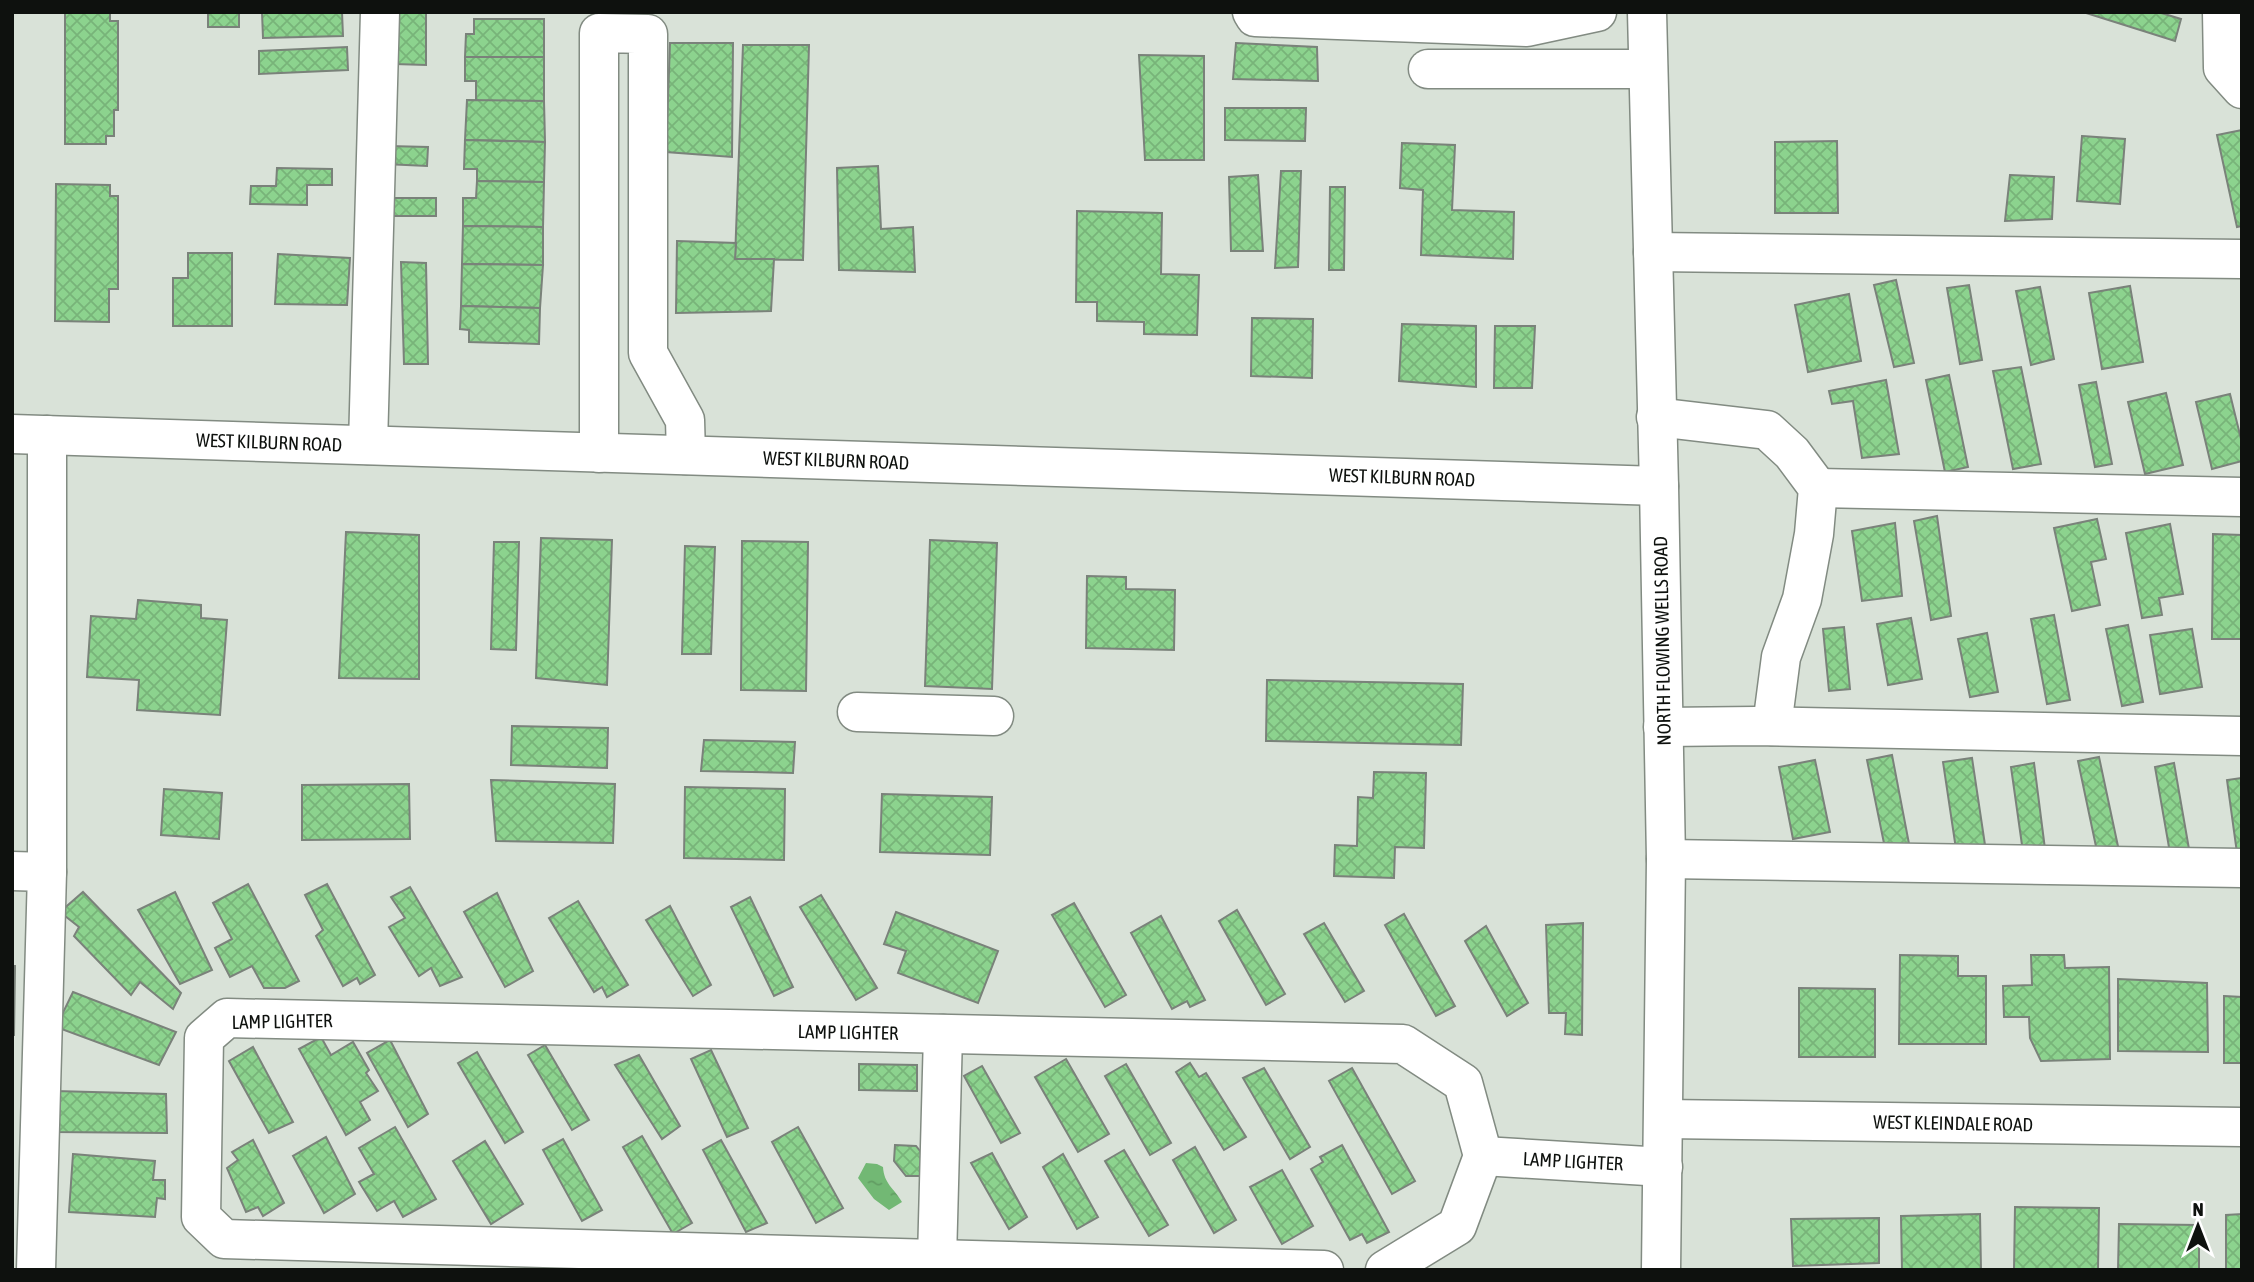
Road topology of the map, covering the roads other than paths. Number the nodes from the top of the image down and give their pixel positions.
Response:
1 (380, 12) edge
2 (1252, 12) edge
3 (1597, 12) edge
4 (1647, 12) edge
5 (2222, 12) edge
6 (1428, 69) dead end
7 (1648, 69) junction
8 (2242, 89) edge
9 (1653, 252) junction
10 (2242, 259) edge
11 (1656, 417) junction
12 (29, 435) edge
13 (368, 445) junction
14 (599, 453) junction
15 (686, 455) junction
16 (1659, 486) junction
17 (1818, 488) junction
18 (2242, 497) edge
19 (857, 712) dead end
20 (994, 716) dead end
21 (1772, 726) junction
22 (1663, 727) junction
23 (2242, 736) edge
24 (1666, 859) junction
25 (2242, 868) edge
26 (30, 872) edge
27 (943, 1034) junction
28 (26, 1116) edge
29 (1664, 1119) junction
30 (2242, 1128) edge
31 (1483, 1156) junction
32 (1663, 1167) junction
33 (937, 1259) junction
34 (36, 1270) edge
35 (1324, 1270) edge
36 (1385, 1270) edge
37 (1661, 1270) edge

1 - 13 street
2 - 3 street
4 - 7 street, NORTH FLOWING WELLS ROAD
5 - 8 street
6 - 7 street
7 - 9 street, NORTH FLOWING WELLS ROAD
9 - 10 street
9 - 11 street, NORTH FLOWING WELLS ROAD
11 - 16 street, NORTH FLOWING WELLS ROAD
11 - 17 street
12 - 13 street, WEST KILBURN ROAD
12 - 26 street
13 - 14 street, WEST KILBURN ROAD
14 - 15 street, WEST KILBURN ROAD
14 - 15 street
15 - 16 street, WEST KILBURN ROAD
16 - 22 street, NORTH FLOWING WELLS ROAD
17 - 18 street
17 - 21 street
19 - 20 street
21 - 22 street
21 - 23 street
22 - 24 street, NORTH FLOWING WELLS ROAD
24 - 25 street
24 - 29 street, NORTH FLOWING WELLS ROAD
26 - 28 street
27 - 31 street, LAMP LIGHTER
27 - 33 street
27 - 33 street, LAMP LIGHTER
28 - 34 street
29 - 30 street, WEST KLEINDALE ROAD
29 - 32 street, NORTH FLOWING WELLS ROAD
31 - 32 street, LAMP LIGHTER
31 - 36 street
32 - 37 street, NORTH FLOWING WELLS ROAD
33 - 35 street, LAMP LIGHTER

